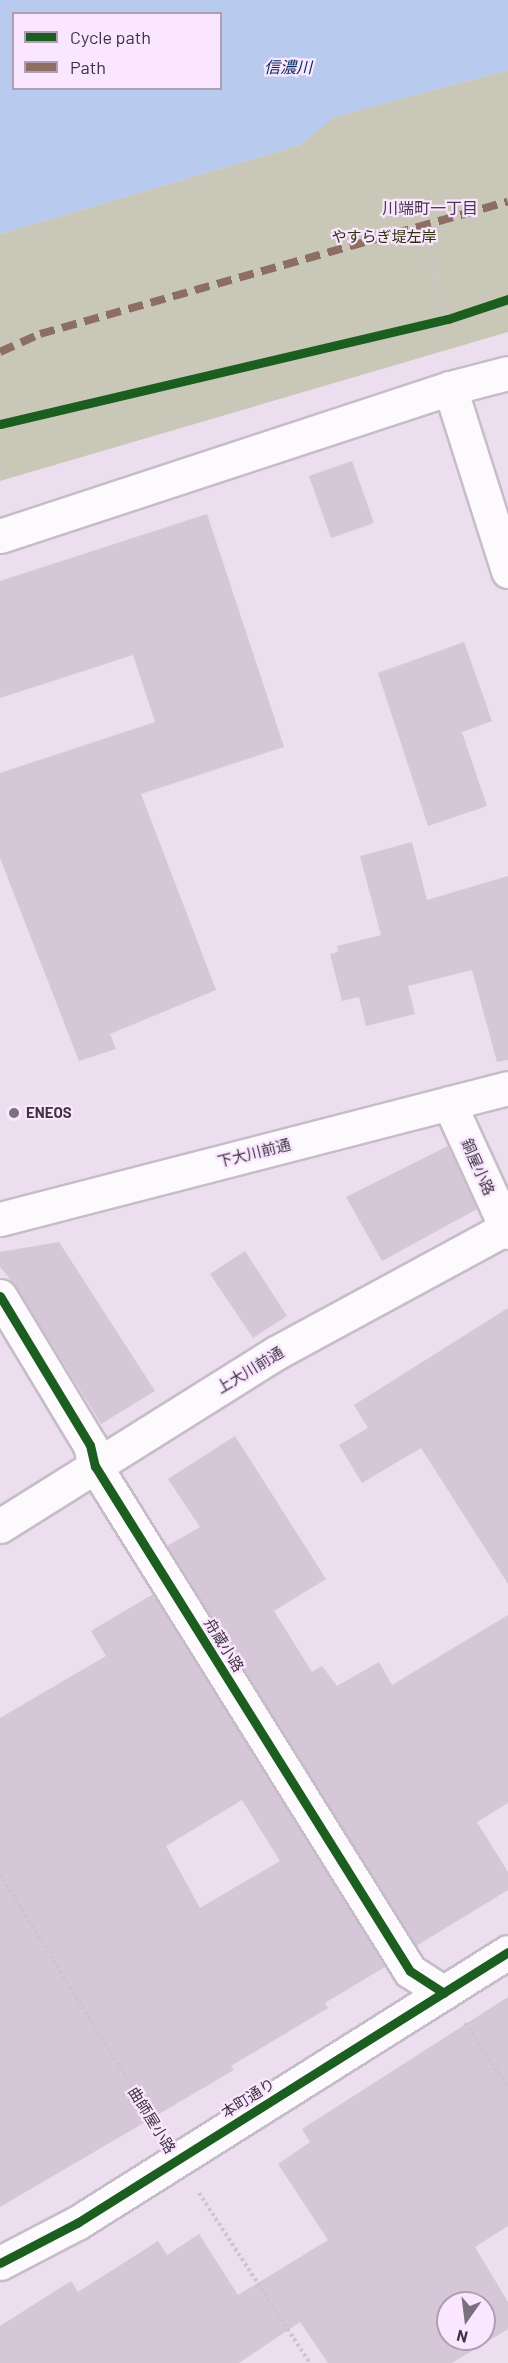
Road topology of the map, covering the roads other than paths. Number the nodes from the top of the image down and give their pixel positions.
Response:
1 (508, 373) edge
2 (450, 388) junction
3 (0, 536) edge
4 (508, 571) edge
5 (508, 1088) edge
6 (449, 1103) junction
7 (0, 1219) edge
8 (507, 1229) edge
9 (0, 1296) edge
10 (95, 1466) junction
11 (0, 1526) edge
12 (508, 1952) edge
13 (444, 1993) junction
14 (0, 2264) edge

1 - 2 street
2 - 3 street
2 - 4 street
5 - 6 street, 下大川前通
6 - 7 street, 下大川前通
6 - 8 street, 銅屋小路
8 - 10 street, 上大川前通
9 - 10 street, 舟蔵小路
10 - 11 street, 上大川前通
10 - 13 street, 舟蔵小路
12 - 13 street, 本町通り
13 - 14 street, 本町通り

